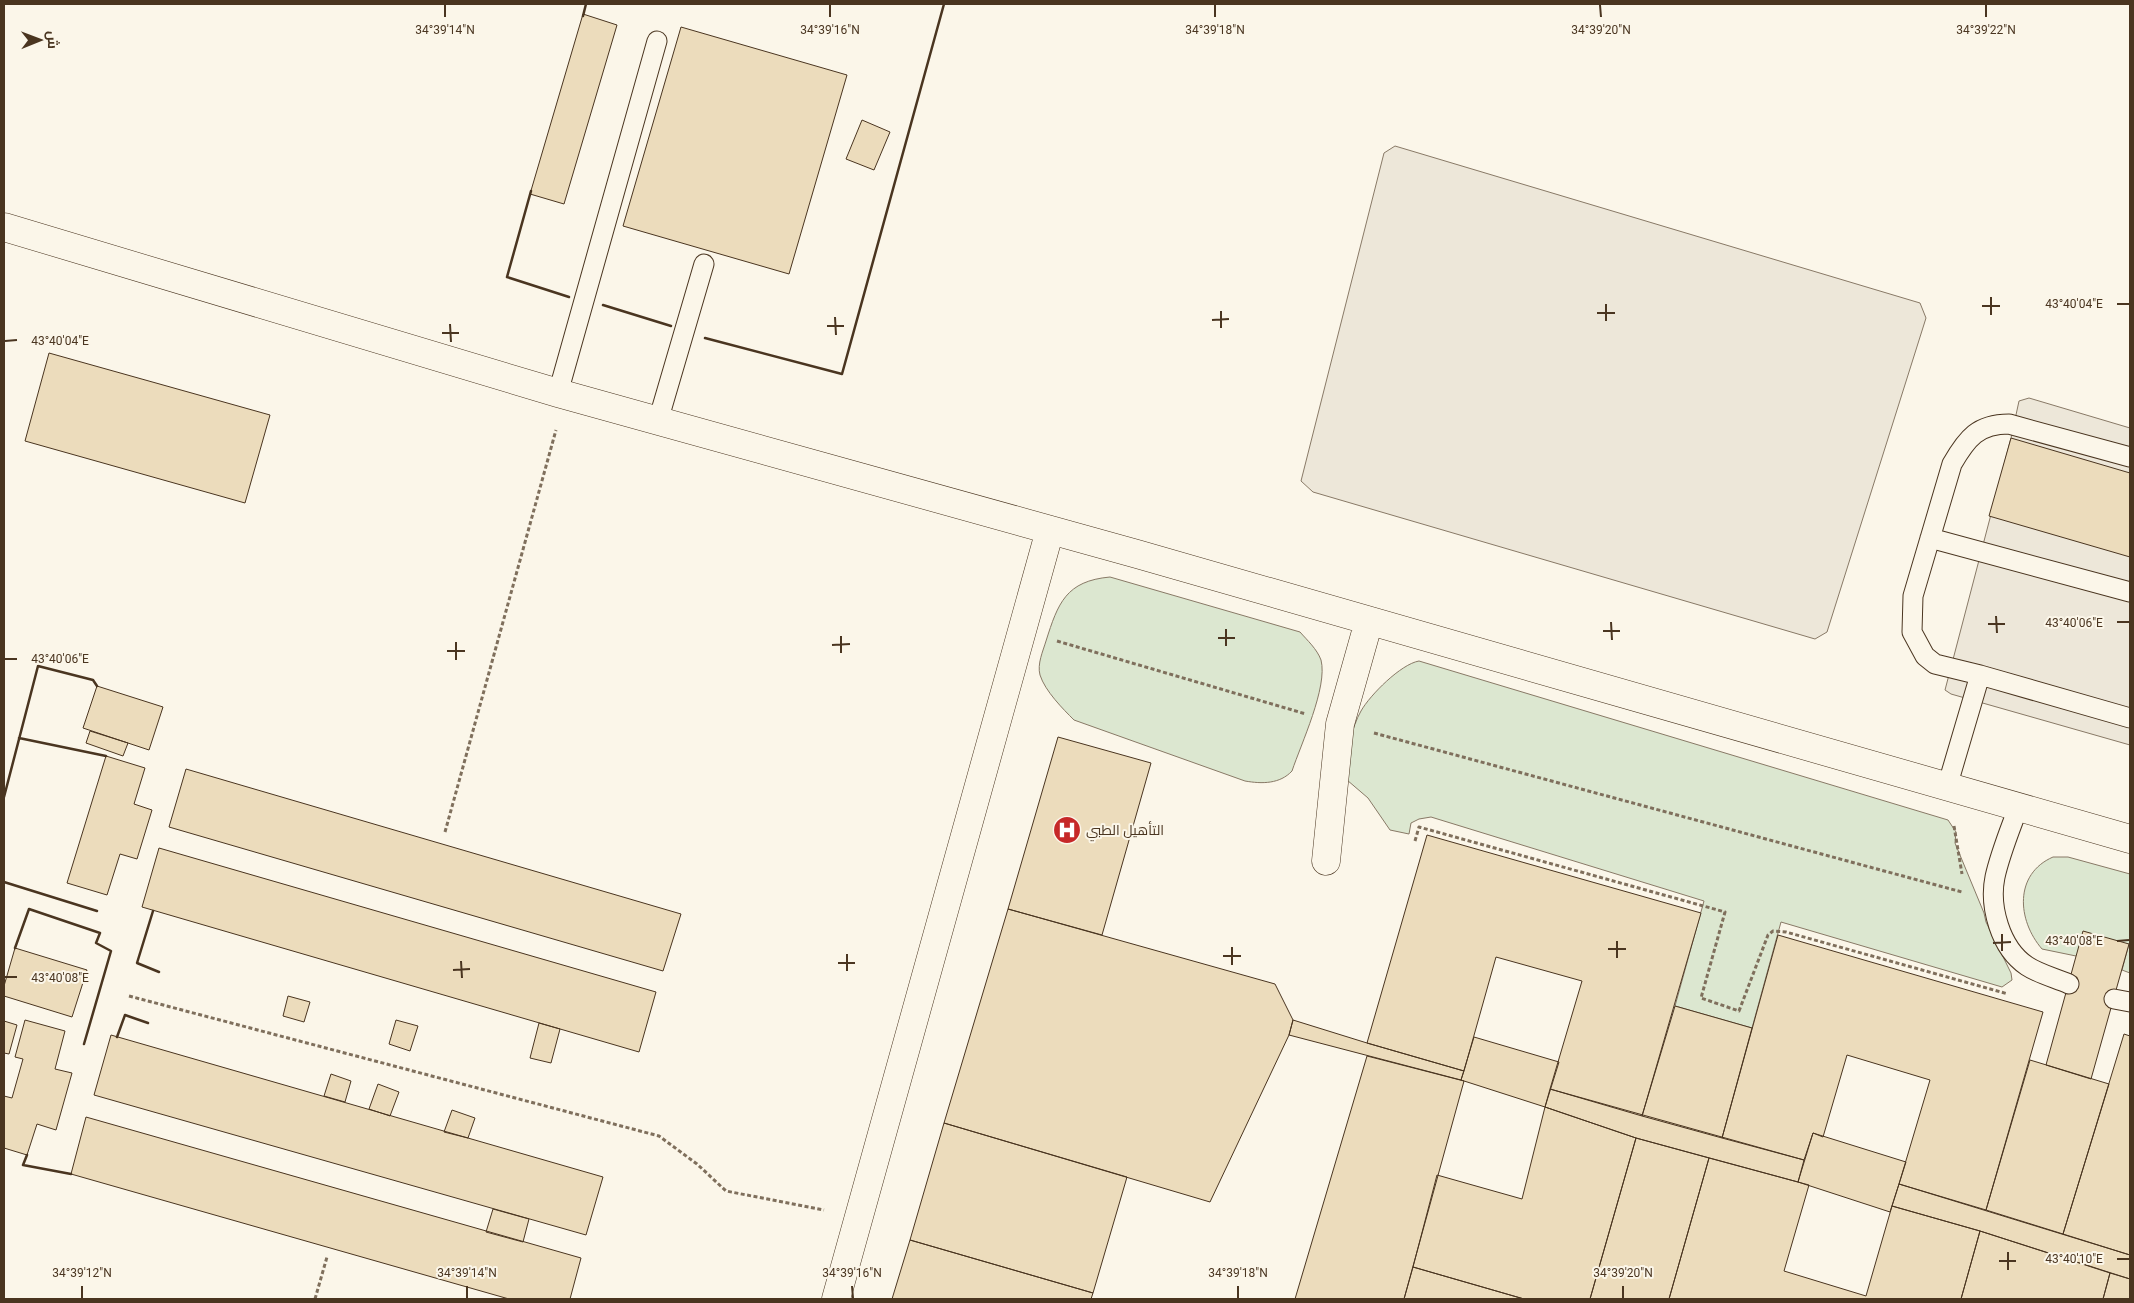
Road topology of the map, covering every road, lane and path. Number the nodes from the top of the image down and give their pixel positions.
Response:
1 (657, 41) dead end
2 (4, 227) edge
3 (704, 264) dead end
4 (562, 394) junction
5 (658, 421) junction
6 (2130, 457) edge
7 (1050, 530) junction
8 (1930, 538) junction
9 (2130, 592) edge
10 (1369, 621) junction
11 (1022, 631) junction
12 (1980, 675) junction
13 (2130, 718) edge
14 (1340, 724) junction
15 (1947, 786) junction
16 (2018, 808) junction
17 (445, 832) dead end
18 (2130, 839) edge
19 (1415, 840) dead end
20 (1326, 861) dead end
21 (1994, 901) junction
22 (2069, 984) dead end
23 (2014, 995) dead end
24 (129, 996) dead end
25 (859, 1217) junction
26 (327, 1257) dead end
27 (316, 1299) edge
28 (836, 1299) edge

1 - 4 lane
2 - 4 street
3 - 5 lane
4 - 5 street
4 - 17 path
5 - 7 street
6 - 8 lane
7 - 10 street
7 - 11 street
8 - 9 lane
8 - 12 lane
10 - 14 street
10 - 15 street
11 - 14 path
11 - 25 street
12 - 13 lane
12 - 15 lane
14 - 20 street
14 - 21 path
15 - 16 street
16 - 18 street
16 - 21 lane
19 - 23 path
21 - 22 lane
24 - 25 path
25 - 28 street
26 - 27 path

